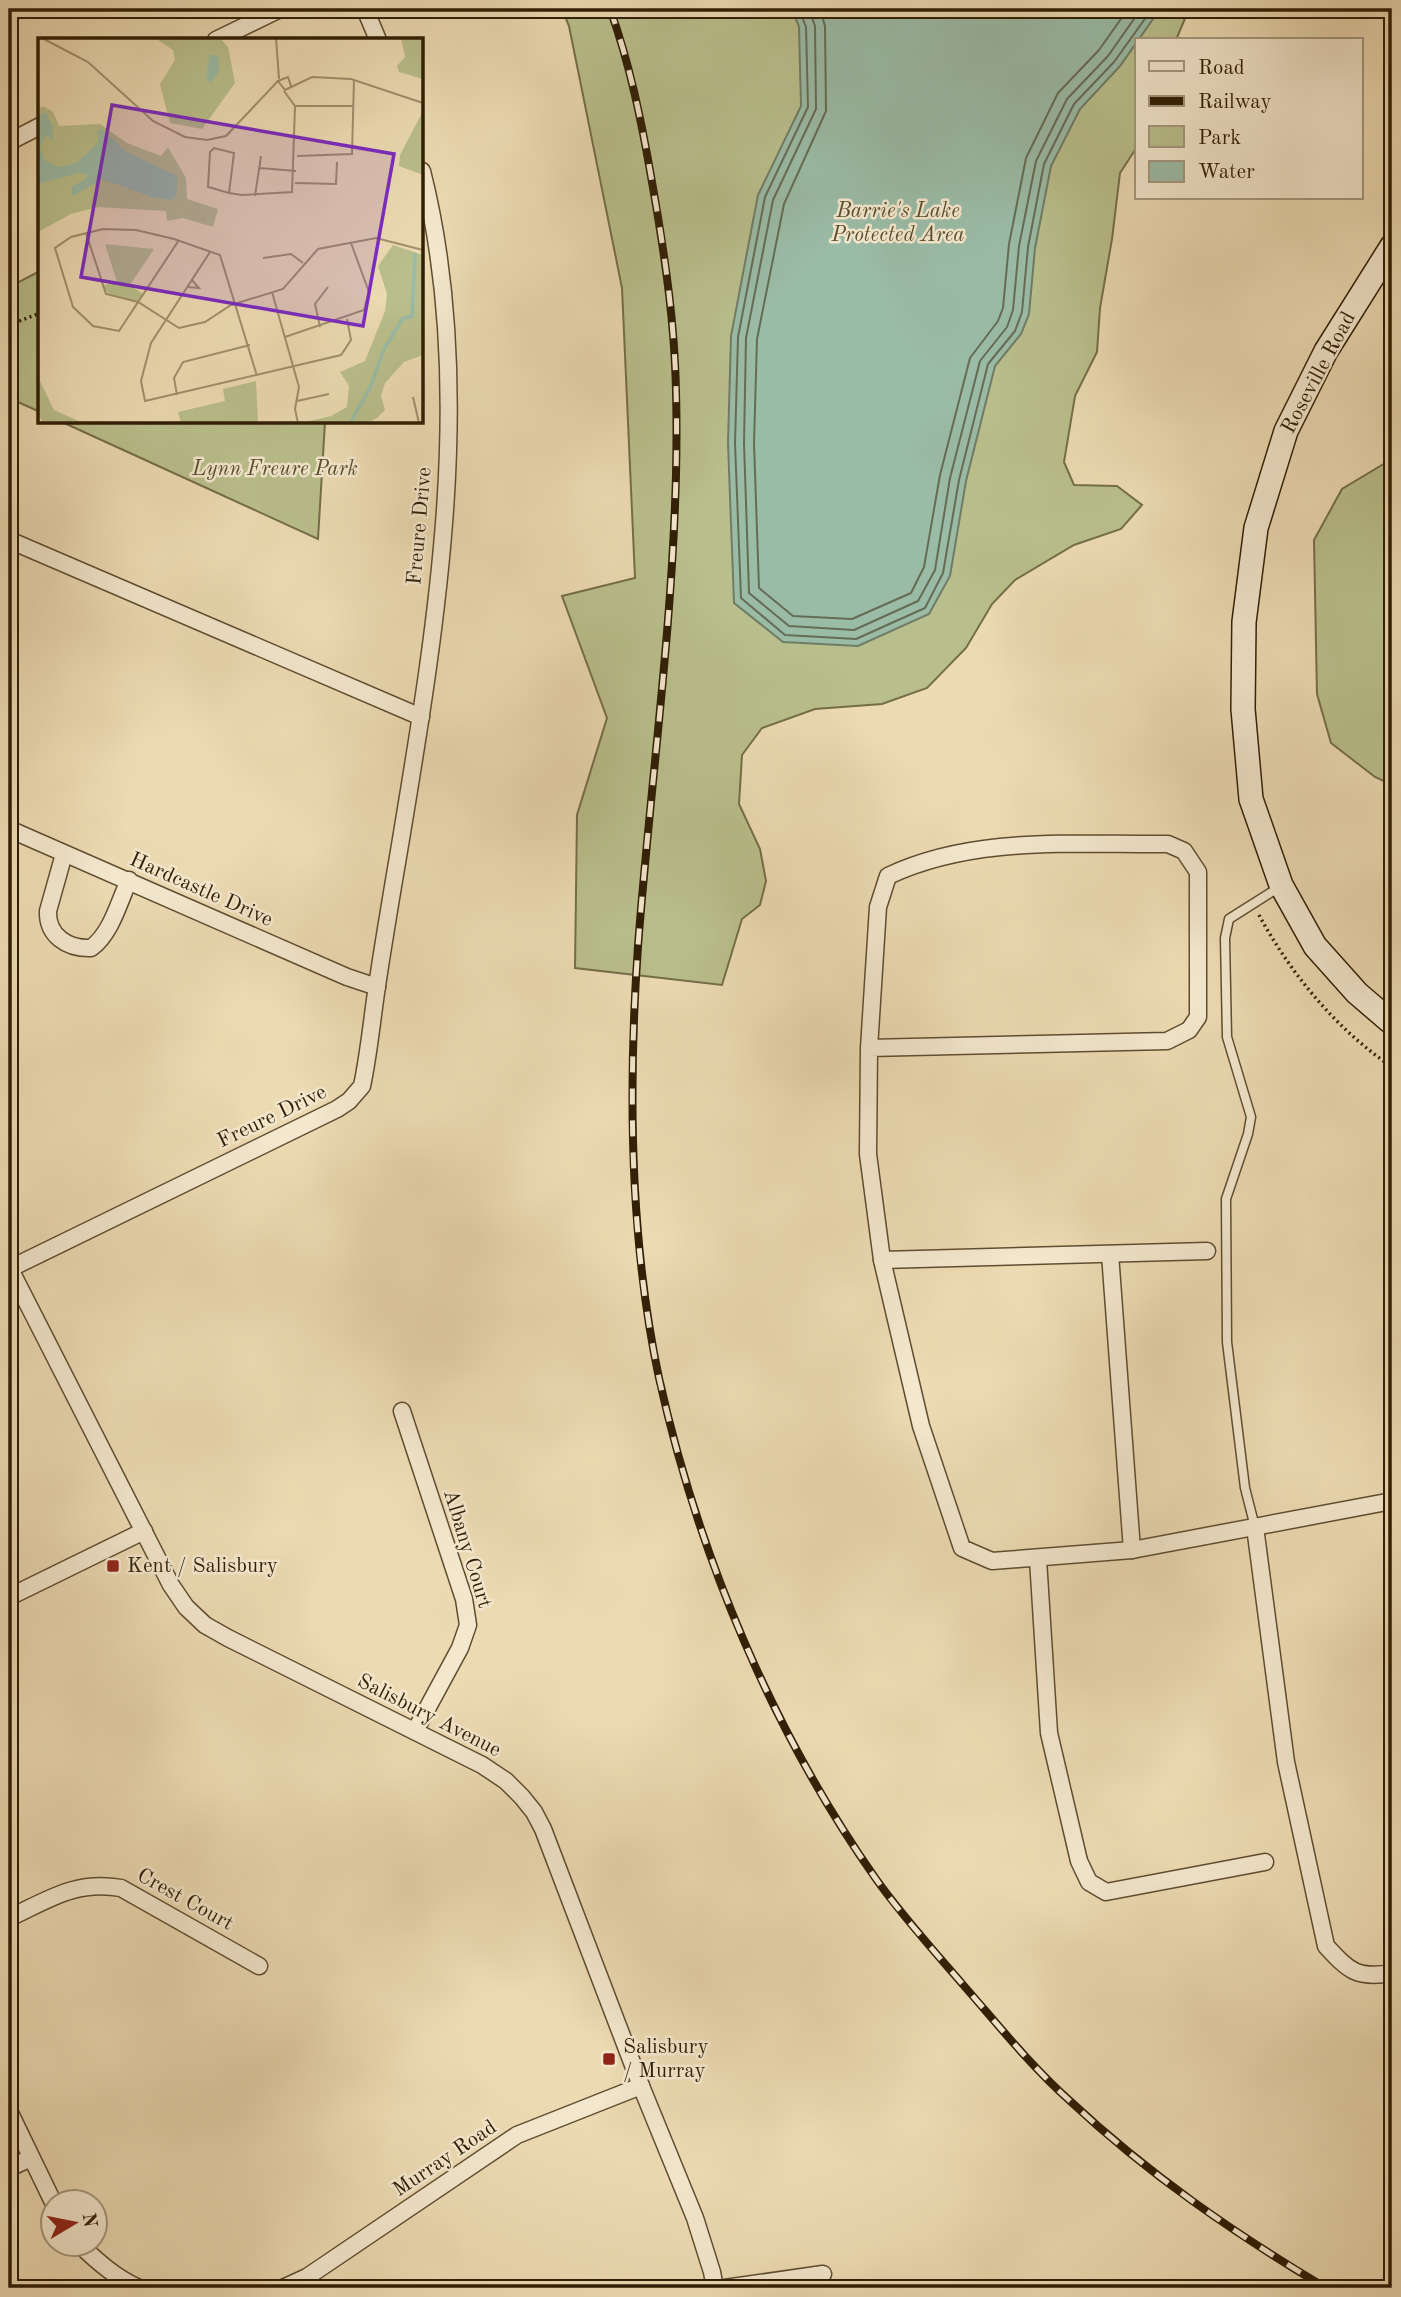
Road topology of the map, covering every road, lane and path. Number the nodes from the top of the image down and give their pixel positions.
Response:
1 (280, 9) edge
2 (365, 9) edge
3 (220, 38) edge
4 (377, 38) edge
5 (38, 128) edge
6 (9, 142) edge
7 (424, 181) edge
8 (1392, 246) edge
9 (38, 314) edge
10 (9, 325) edge
11 (9, 540) edge
12 (421, 717) junction
13 (9, 829) edge
14 (64, 854) junction
15 (129, 880) junction
16 (1281, 885) junction
17 (1252, 904) junction
18 (377, 987) junction
19 (1392, 1023) edge
20 (869, 1048) junction
21 (1392, 1067) edge
22 (1207, 1251) dead end
23 (1110, 1254) junction
24 (882, 1260) junction
25 (9, 1268) edge
26 (402, 1411) dead end
27 (1392, 1501) edge
28 (1255, 1527) junction
29 (144, 1531) junction
30 (1132, 1550) junction
31 (1038, 1559) junction
32 (9, 1597) edge
33 (415, 1731) junction
34 (1265, 1862) dead end
35 (9, 1918) edge
36 (259, 1966) dead end
37 (1392, 1973) edge
38 (641, 2086) junction
39 (9, 2111) edge
40 (31, 2158) junction
41 (9, 2168) edge
42 (46, 2188) edge
43 (93, 2258) edge
44 (824, 2274) dead end
45 (139, 2288) edge
46 (283, 2288) edge
47 (715, 2288) edge
48 (725, 2288) edge

1 - 3 street
2 - 4 street
5 - 6 street
7 - 12 street, Freure Drive
8 - 16 main road, Roseville Road
9 - 10 path
11 - 12 street
12 - 18 street, Freure Drive
13 - 14 street, Hardcastle Drive
14 - 15 street, Hardcastle Drive
14 - 15 street
15 - 18 street, Hardcastle Drive
16 - 17 lane
16 - 19 main road, Roseville Road
17 - 21 path
17 - 28 lane
18 - 25 street, Freure Drive
20 - 20 street
20 - 24 street
22 - 23 street
23 - 24 street
23 - 30 street
24 - 31 street
25 - 29 street, Salisbury Avenue
26 - 33 street, Albany Court
27 - 28 street
28 - 30 street
28 - 37 street
29 - 32 street
29 - 33 street, Salisbury Avenue
30 - 31 street
31 - 34 street
33 - 38 street, Salisbury Avenue
35 - 36 street, Crest Court
38 - 46 street, Murray Road
38 - 47 street, Salisbury Avenue
39 - 40 street
40 - 41 street
40 - 42 street
43 - 45 street
44 - 48 street

